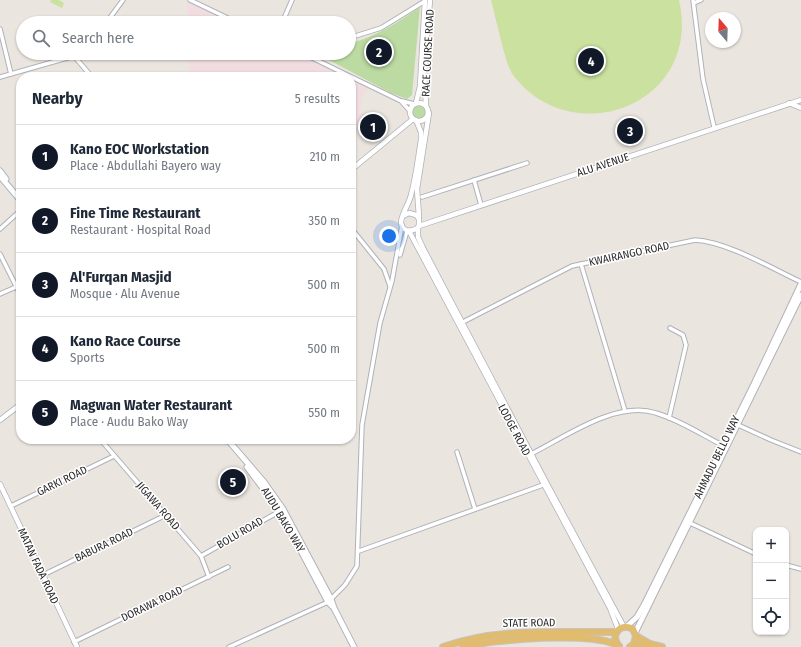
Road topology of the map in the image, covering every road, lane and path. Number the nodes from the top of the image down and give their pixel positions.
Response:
1 (123, 0) edge
2 (190, 0) edge
3 (292, 0) edge
4 (427, 0) edge
5 (701, 0) edge
6 (694, 1) edge
7 (111, 16) edge
8 (223, 16) edge
9 (285, 16) edge
10 (0, 29) edge
11 (356, 36) edge
12 (60, 60) edge
13 (77, 60) edge
14 (316, 60) edge
15 (16, 72) edge
16 (17, 72) edge
17 (88, 72) edge
18 (341, 72) edge
19 (10, 74) junction
20 (0, 77) edge
21 (356, 79) edge
22 (801, 100) edge
23 (401, 101) junction
24 (790, 103) junction
25 (415, 104) junction
26 (426, 105) junction
27 (801, 108) edge
28 (410, 111) junction
29 (429, 113) junction
30 (414, 120) junction
31 (714, 127) junction
32 (527, 162) dead end
33 (356, 166) edge
34 (0, 171) edge
35 (0, 176) edge
36 (474, 180) junction
37 (16, 190) edge
38 (16, 195) edge
39 (422, 197) dead end
40 (481, 205) junction
41 (16, 214) edge
42 (403, 216) junction
43 (419, 223) junction
44 (402, 225) junction
45 (0, 228) edge
46 (408, 231) junction
47 (356, 234) edge
48 (0, 254) edge
49 (581, 264) junction
50 (392, 281) junction
51 (801, 283) edge
52 (16, 287) joint
53 (391, 287) junction
54 (0, 294) edge
55 (801, 295) edge
56 (463, 322) junction
57 (670, 328) dead end
58 (16, 408) edge
59 (625, 411) junction
60 (669, 418) junction
61 (0, 420) edge
62 (736, 424) junction
63 (104, 444) edge
64 (227, 444) edge
65 (232, 444) edge
66 (725, 446) junction
67 (457, 452) dead end
68 (801, 452) edge
69 (531, 454) junction
70 (114, 456) junction
71 (0, 484) edge
72 (543, 486) junction
73 (10, 506) junction
74 (475, 509) junction
75 (280, 511) junction
76 (166, 515) junction
77 (688, 522) junction
78 (675, 548) junction
79 (359, 551) junction
80 (753, 553) edge
81 (201, 556) junction
82 (789, 566) edge
83 (228, 567) dead end
84 (801, 569) edge
85 (43, 575) junction
86 (209, 577) junction
87 (330, 600) junction
88 (621, 629) junction
89 (636, 634) junction
90 (74, 642) junction
91 (633, 646) edge
92 (77, 647) edge
93 (229, 647) edge
94 (354, 647) edge
95 (443, 647) edge
96 (463, 647) edge
97 (620, 647) edge
98 (646, 647) edge
99 (662, 647) edge

1 - 7 street
2 - 8 street
3 - 9 street
4 - 11 street
4 - 25 street, RACE COURSE ROAD
4 - 26 street, RACE COURSE ROAD
5 - 6 street
6 - 31 street
10 - 19 street
12 - 16 street
13 - 17 street
14 - 18 street
15 - 19 street
19 - 20 street
21 - 23 street
22 - 24 street, ALU AVENUE
23 - 25 street
23 - 28 street
24 - 27 street
24 - 31 street, ALU AVENUE
25 - 26 street
25 - 28 street
26 - 29 street
28 - 30 street
29 - 30 street
29 - 43 street, RACE COURSE ROAD
30 - 33 street
30 - 42 street
31 - 40 street, ALU AVENUE
32 - 36 street
34 - 37 main road
35 - 38 main road
36 - 39 street
36 - 40 street
40 - 43 street, ALU AVENUE
41 - 45 street
42 - 43 street
42 - 44 street
43 - 46 street
43 - 56 street, LODGE ROAD
44 - 46 street, LODGE ROAD
44 - 50 street
46 - 50 street
46 - 72 street, LODGE ROAD
47 - 53 street
48 - 52 street
49 - 51 street, KWAIRANGO ROAD
49 - 56 street, KWAIRANGO ROAD
49 - 59 street
50 - 53 street
51 - 62 main road, AHMADU BELLO WAY
52 - 54 street
53 - 79 street
55 - 62 main road, AHMADU BELLO WAY
56 - 69 street, LODGE ROAD
57 - 60 street
58 - 61 street
59 - 60 street
59 - 69 street
60 - 66 street
62 - 66 main road, AHMADU BELLO WAY
62 - 68 street
63 - 70 street, JIGAWA ROAD
64 - 75 main road, AUDU BAKO WAY
65 - 87 main road, AUDU BAKO WAY
66 - 77 main road, AHMADU BELLO WAY
67 - 74 street
69 - 88 street, LODGE ROAD
70 - 73 street, GARKI ROAD
70 - 76 street, JIGAWA ROAD
71 - 73 street, MATAN FADA ROAD
72 - 74 street
72 - 88 street, LODGE ROAD
73 - 85 street, MATAN FADA ROAD
74 - 79 street
75 - 81 street, BOLU ROAD
75 - 87 main road, AUDU BAKO WAY
76 - 81 street, JIGAWA ROAD
76 - 85 street, BABURA ROAD
77 - 78 main road, AHMADU BELLO WAY
77 - 80 street
78 - 88 main road, AHMADU BELLO WAY
78 - 89 main road, AHMADU BELLO WAY
79 - 87 street
81 - 86 street, JIGAWA ROAD
82 - 84 street
83 - 86 street, DORAWA ROAD
85 - 90 street, MATAN FADA ROAD
86 - 90 street, DORAWA ROAD
87 - 93 street
87 - 94 main road, AUDU BAKO WAY
88 - 89 main road
88 - 95 main road, STATE ROAD
88 - 97 main road
89 - 91 main road
89 - 99 main road
90 - 92 street, MATAN FADA ROAD
91 - 98 main road
96 - 97 main road, STATE ROAD

